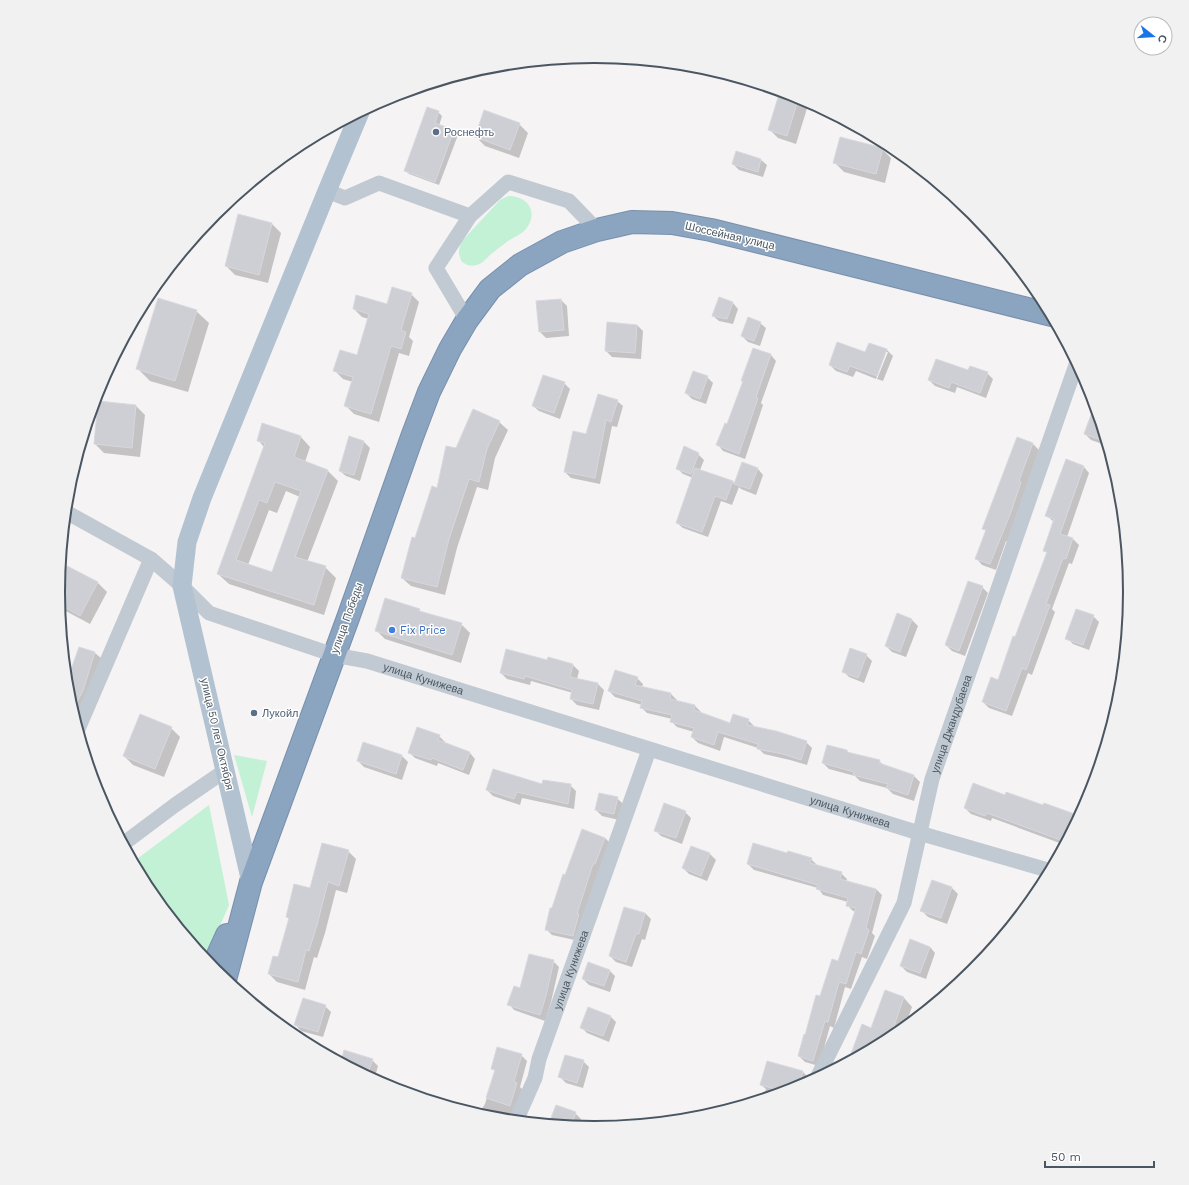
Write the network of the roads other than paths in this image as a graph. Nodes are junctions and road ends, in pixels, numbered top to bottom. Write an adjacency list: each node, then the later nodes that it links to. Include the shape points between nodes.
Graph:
1 (357, 120): 2 (main road, улица 50 лет Октября)
2 (327, 191): 3 (street, via 345,198 379,183); 11 (main road, улица 50 лет Октября, via 202,498 186,542)
3 (470, 216): 4 (street, via 508,182 569,201); 6 (street, via 436,268)
4 (597, 230): 5 (highway, Шоссейная улица, via 632,222 672,223 711,230); 6 (highway, Шоссейная улица, via 562,242 520,265 490,289)
5 (1044, 313)
6 (467, 320): 7 (highway, Шоссейная улица)
7 (450, 349): 12 (highway, улица Победы, via 429,392)
8 (1074, 370): 16 (street, улица Джандубаева, via 932,779)
9 (71, 515): 10 (street, улица Кунижева)
10 (151, 559): 11 (street, улица Кунижева); 13 (street)
11 (182, 586): 12 (street, улица Кунижева, via 209,613); 15 (main road, улица 50 лет Октября)
12 (334, 656): 14 (street, улица Кунижева, via 372,663); 19 (highway, улица Победы)
13 (81, 722)
14 (650, 750): 16 (street, улица Кунижева); 23 (street, улица Кунижева, via 539,1059 535,1078)
15 (226, 770): 17 (street); 19 (main road, улица 50 лет Октября)
16 (919, 833): 18 (street, улица Кунижева); 22 (street, улица Джандубаева, via 904,903)
17 (127, 841)
18 (1046, 869)
19 (250, 886): 20 (highway, улица Победы); 21 (highway, улица Победы)
20 (215, 962)
21 (227, 973)
22 (820, 1071)
23 (518, 1116)

